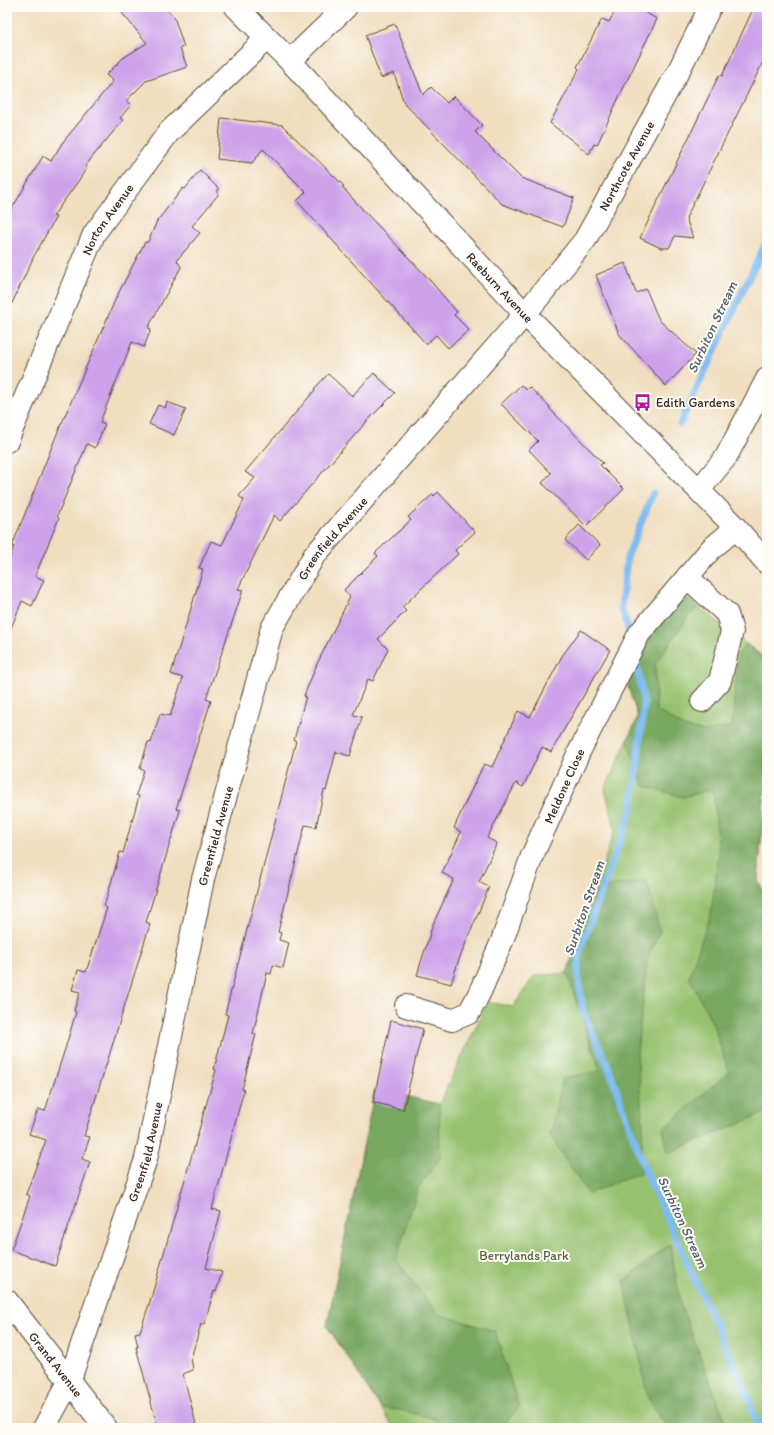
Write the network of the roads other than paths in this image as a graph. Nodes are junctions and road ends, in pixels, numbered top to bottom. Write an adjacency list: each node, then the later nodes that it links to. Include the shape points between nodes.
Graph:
1 (236, 7): 4 (street, Raeburn Avenue)
2 (346, 7): 5 (street)
3 (710, 7): 6 (street, Northcote Avenue, via 679,70 585,240)
4 (267, 38): 5 (street, Raeburn Avenue); 8 (street, Norton Avenue, via 169,132 94,234)
5 (290, 62): 6 (street, Raeburn Avenue)
6 (524, 314): 9 (street, Raeburn Avenue); 16 (street, Greenfield Avenue, via 314,556 272,628 203,879 146,1159)
7 (767, 379): 9 (street, via 726,457)
8 (7, 441)
9 (699, 490): 10 (street, Raeburn Avenue)
10 (736, 528): 11 (street, Raeburn Avenue); 12 (street, Meldone Close, via 711,548)
11 (767, 563)
12 (687, 577): 13 (street, via 727,614 732,631 720,681); 14 (street, Meldone Close, via 639,634 619,672 532,856 502,941 469,1013 452,1020)
13 (702, 701)
14 (406, 1006)
15 (7, 1301): 16 (street, Grand Avenue)
16 (70, 1382): 17 (street, Greenfield Avenue); 18 (street, Grand Avenue)
17 (44, 1428)
18 (106, 1428)

